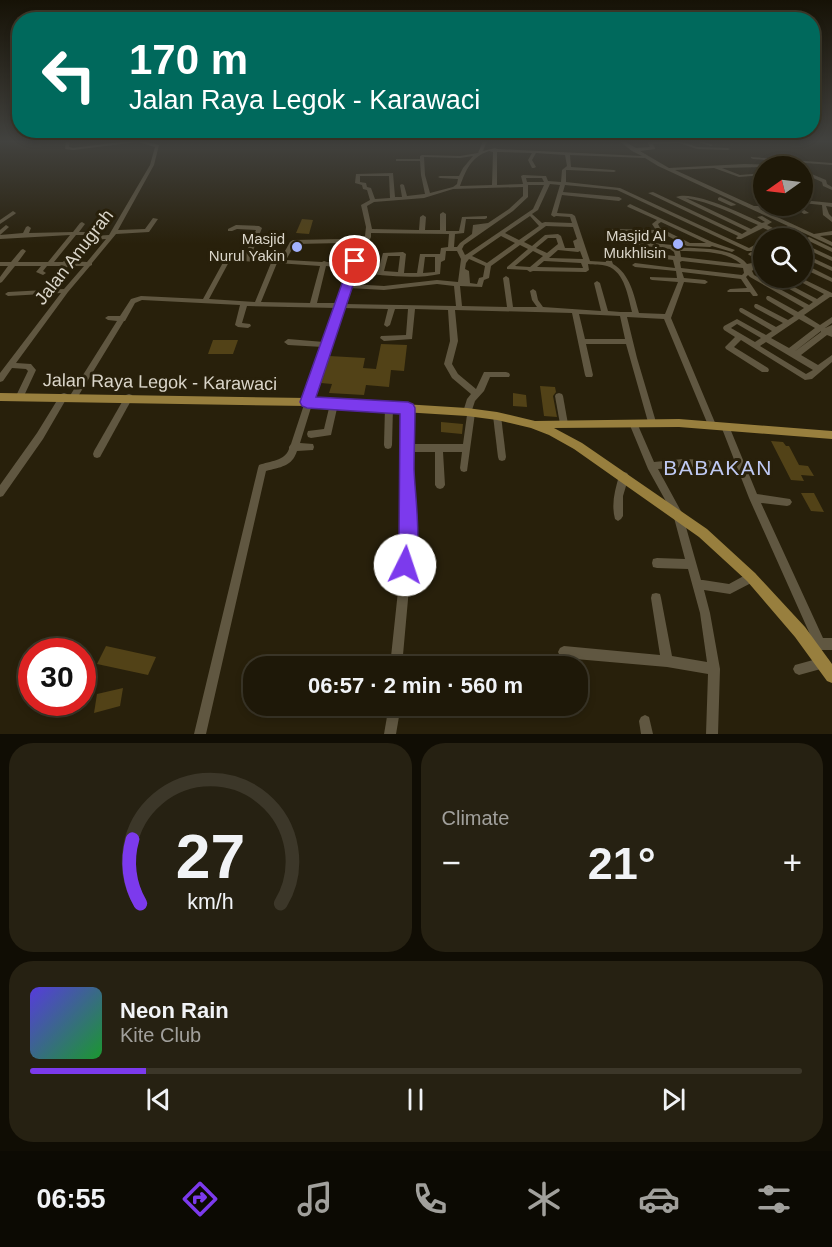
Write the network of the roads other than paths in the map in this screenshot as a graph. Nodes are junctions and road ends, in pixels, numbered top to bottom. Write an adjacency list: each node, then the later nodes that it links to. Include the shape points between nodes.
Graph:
1 (146, 175): 71 (street, Jalan Anugrah)
2 (358, 175): 29 (street, via 357,183 369,189)
3 (391, 175): 26 (street)
4 (423, 175): 24 (street)
5 (494, 175): 19 (street)
6 (564, 175): 17 (street)
7 (681, 175): 36 (street)
8 (739, 175): 11 (street)
9 (749, 175): 11 (street)
10 (813, 175): 21 (street)
11 (742, 176): 14 (street)
12 (440, 177): 13 (street)
13 (460, 178): 20 (street, via 459,185)
14 (749, 180)
15 (546, 183): 16 (street); 17 (street); 42 (street, via 538,206)
16 (525, 184): 19 (street); 37 (street, via 526,196)
17 (563, 184): 22 (street); 35 (street, via 616,190); 42 (street, via 549,185 540,207); 43 (street, via 615,188)
18 (402, 185): 25 (street)
19 (494, 187): 20 (street)
20 (453, 188): 24 (street)
21 (832, 189)
22 (561, 193): 27 (street); 51 (street, via 555,214 572,215)
23 (651, 193): 38 (street)
24 (428, 195): 25 (street)
25 (405, 198): 26 (street)
26 (393, 199): 29 (street)
27 (619, 199)
28 (720, 199): 52 (street, via 769,221)
29 (373, 201): 68 (street, via 364,205)
30 (813, 204): 34 (street)
31 (832, 205): 34 (street)
32 (630, 206): 41 (street)
33 (697, 206): 38 (street); 52 (street, via 679,197 704,201); 62 (street)
34 (824, 206): 48 (street)
35 (657, 207): 41 (street); 43 (street)
36 (752, 208): 54 (street)
37 (511, 210): 42 (street); 56 (street)
38 (688, 210): 43 (street); 74 (street)
39 (13, 213): 49 (street)
40 (443, 214): 64 (street)
41 (647, 214): 47 (street)
42 (529, 216): 53 (street); 72 (street)
43 (677, 216): 60 (street); 79 (street)
44 (423, 217): 63 (street)
45 (486, 217): 66 (street, via 464,218 462,232)
46 (155, 219): 71 (street, via 147,231)
47 (660, 220): 73 (street); 82 (street, via 655,224 658,229 689,245)
48 (832, 220)
49 (0, 222)
50 (82, 224): 65 (street)
51 (574, 225): 53 (street); 113 (street, via 587,262)
52 (762, 225): 58 (street); 62 (street)
53 (542, 226): 80 (street)
54 (792, 226): 75 (street)
55 (6, 227): 69 (street)
56 (488, 227): 72 (street); 86 (street)
57 (28, 228): 70 (street)
58 (767, 228)
59 (230, 230): 100 (street, via 259,228)
60 (702, 230): 73 (street); 94 (street)
61 (654, 231): 81 (street, via 615,230 621,241)
62 (751, 231): 74 (street)
63 (422, 232): 64 (street); 68 (street)
64 (442, 232): 66 (street)
65 (75, 233): 70 (street); 71 (street, via 90,233 91,238); 106 (street)
66 (452, 233): 84 (street)
67 (832, 233): 75 (street)
68 (368, 234): 103 (street, via 343,241 293,242); 116 (street)
69 (0, 235): 70 (street)
70 (25, 235)
71 (113, 235): 111 (street, Jalan Anugrah)
72 (502, 235): 80 (street); 101 (street)
73 (693, 236): 82 (street)
74 (742, 236): 79 (street)
75 (814, 236): 83 (street)
76 (574, 237): 85 (street, via 578,249)
77 (663, 241): 81 (street)
78 (813, 241): 91 (street)
79 (732, 242): 94 (street)
80 (520, 243): 87 (street); 112 (street)
81 (631, 243): 88 (street)
82 (710, 243): 94 (street)
83 (832, 244)
84 (451, 247)
85 (562, 247): 87 (street, via 558,236 550,235); 99 (street)
86 (459, 249): 101 (street); 133 (street, via 442,250)
87 (532, 249): 99 (street); 119 (street, via 509,268)
88 (675, 249): 104 (street); 115 (street, via 733,255)
89 (753, 250): 94 (street)
90 (813, 250): 102 (street)
91 (832, 250)
92 (23, 251): 110 (street)
93 (75, 251): 107 (street)
94 (750, 252): 97 (street); 115 (street)
95 (630, 253): 104 (street)
96 (607, 254): 113 (street)
97 (753, 254)
98 (370, 256): 121 (street)
99 (544, 257): 119 (street); 119 (street, via 584,261 586,270)
100 (247, 258): 103 (street); 148 (street, via 226,259)
101 (467, 259): 112 (street); 138 (street)
102 (832, 259)
103 (279, 260): 108 (street); 151 (street)
104 (678, 260): 115 (street); 122 (street)
105 (813, 260): 118 (street)
106 (48, 263): 107 (street); 110 (street); 124 (street, via 39,272)
107 (67, 263): 111 (street); 125 (street)
108 (324, 263): 116 (street); 152 (street)
109 (0, 264): 110 (street)
110 (13, 264): 137 (street)
111 (90, 264): 142 (street, Jalan Anugrah)
112 (488, 265): 138 (street, via 480,286)
113 (610, 265): 165 (street, via 625,282)
114 (635, 265): 122 (street)
115 (749, 267): 117 (street); 128 (street); 159 (street, via 752,276)
116 (352, 268): 121 (street); 140 (street)
117 (753, 269)
118 (832, 269)
119 (530, 270)
120 (813, 270): 131 (street)
121 (364, 271): 123 (street)
122 (679, 271): 128 (street); 132 (street)
123 (381, 272): 126 (street); 126 (street, via 385,254 403,254)
124 (43, 273)
125 (57, 273)
126 (400, 273): 127 (street)
127 (420, 274)
128 (743, 277): 144 (street, via 753,293)
129 (506, 278): 158 (street)
130 (652, 278): 132 (street)
131 (832, 280)
132 (681, 281): 134 (street); 166 (street)
133 (442, 282): 138 (street); 140 (street, via 384,288)
134 (705, 282)
135 (597, 283): 163 (street)
136 (813, 283): 145 (street)
137 (0, 284)
138 (462, 284): 157 (street)
139 (813, 285): 145 (street)
140 (347, 286): 153 (street)
141 (792, 288): 149 (street)
142 (66, 291): 146 (street); 186 (street, Jalan Anugrah)
143 (533, 291): 160 (street)
144 (730, 291)
145 (831, 293): 149 (street)
146 (8, 294)
147 (770, 298): 167 (street)
148 (206, 301): 150 (street); 169 (street, via 141,298 133,301)
149 (818, 302): 159 (street)
150 (244, 304): 151 (street); 173 (street, via 238,325)
151 (257, 304): 152 (street)
152 (313, 305): 153 (street)
153 (340, 305): 154 (street); 182 (street)
154 (392, 306): 156 (street); 172 (street)
155 (757, 306): 171 (street)
156 (412, 307): 157 (street); 177 (street, via 409,337)
157 (455, 307): 158 (street); 192 (street, via 454,341 448,364 455,376)
158 (510, 308): 160 (street)
159 (809, 308): 167 (street)
160 (541, 309): 162 (street)
161 (742, 310): 174 (street)
162 (575, 311): 163 (street); 181 (street)
163 (605, 312): 164 (street)
164 (623, 313): 165 (street); 179 (street)
165 (636, 314): 166 (street)
166 (668, 316): 208 (street)
167 (798, 316): 171 (street); 175 (street)
168 (108, 318): 169 (street)
169 (123, 319): 194 (street)
170 (832, 319): 175 (street)
171 (788, 323): 174 (street)
172 (387, 325)
173 (248, 326)
174 (777, 331): 178 (street)
175 (828, 331): 184 (street)
176 (740, 337): 178 (street, via 726,329 736,321); 183 (street); 188 (street, via 729,347)
177 (384, 338)
178 (766, 338): 183 (street); 184 (street)
179 (630, 340): 181 (street); 204 (street)
180 (288, 342): 182 (street)
181 (582, 342): 190 (street)
182 (327, 345): 198 (street)
183 (755, 346): 187 (street, via 805,377)
184 (792, 354): 187 (street)
185 (831, 360): 187 (street)
186 (6, 367): 191 (street, Jalan Anugrah); 193 (street, via 28,366 32,370)
187 (818, 369)
188 (765, 370)
189 (506, 375): 192 (street, via 487,374)
190 (589, 375)
191 (0, 379)
192 (476, 393): 202 (street)
193 (20, 396): 194 (main road, Jalan Raya Legok - Karawaci); 196 (main road, Jalan Raya Legok - Karawaci)
194 (69, 396): 197 (main road, Jalan Raya Legok - Karawaci); 225 (street)
195 (559, 396): 207 (street)
196 (0, 397)
197 (129, 397): 198 (main road, Jalan Raya Legok - Karawaci); 218 (street)
198 (307, 402): 199 (main road, Jalan Raya Legok - Karawaci); 213 (street)
199 (334, 404): 200 (main road, Jalan Raya Legok - Karawaci); 210 (street, via 328,432)
200 (389, 407): 201 (main road, Jalan Raya Legok - Karawaci); 212 (street)
201 (408, 408): 202 (main road, Jalan Raya Legok - Karawaci); 215 (street)
202 (469, 412): 203 (main road, Jalan Raya Legok - Karawaci); 217 (street)
203 (497, 416): 206 (main road, Jalan Raya Legok - Karawaci); 219 (street)
204 (652, 422): 205 (main road); 208 (main road)
205 (633, 423): 207 (main road); 221 (street)
206 (532, 424): 207 (main road); 223 (main road, Jalan Raya Legok - Karawaci, via 578,446)
207 (564, 424)
208 (712, 425): 209 (main road)
209 (725, 426): 211 (main road); 226 (street)
210 (311, 434)
211 (832, 435)
212 (388, 445)
213 (293, 447): 214 (street); 245 (street, via 288,460 262,468)
214 (310, 447)
215 (407, 448): 216 (street); 237 (street, via 408,544)
216 (439, 448): 217 (street); 224 (street)
217 (465, 448): 222 (street)
218 (97, 454)
219 (502, 457)
220 (708, 464): 221 (street)
221 (651, 466): 228 (street)
222 (464, 468)
223 (624, 476): 228 (main road, Jalan Raya Legok - Karawaci); 229 (street)
224 (440, 484)
225 (0, 493)
226 (754, 498): 227 (street); 235 (street)
227 (787, 502)
228 (677, 513): 231 (street); 232 (main road, Jalan Raya Legok - Karawaci)
229 (618, 516)
230 (657, 563): 231 (street)
231 (690, 564): 240 (street, via 705,613)
232 (751, 577): 233 (street, via 730,589); 235 (main road, Jalan Raya Legok - Karawaci)
233 (703, 585)
234 (656, 598): 238 (street)
235 (822, 645): 239 (main road, Jalan Raya Legok - Karawaci)
236 (564, 652): 238 (street)
237 (397, 656)
238 (667, 661): 240 (street)
239 (824, 663): 241 (street); 242 (main road, Jalan Raya Legok - Karawaci)
240 (714, 669): 248 (street)
241 (799, 669)
242 (832, 676)
243 (393, 716): 246 (street)
244 (645, 720): 247 (street)
245 (200, 734)
246 (390, 734)
247 (647, 734)
248 (712, 734)

